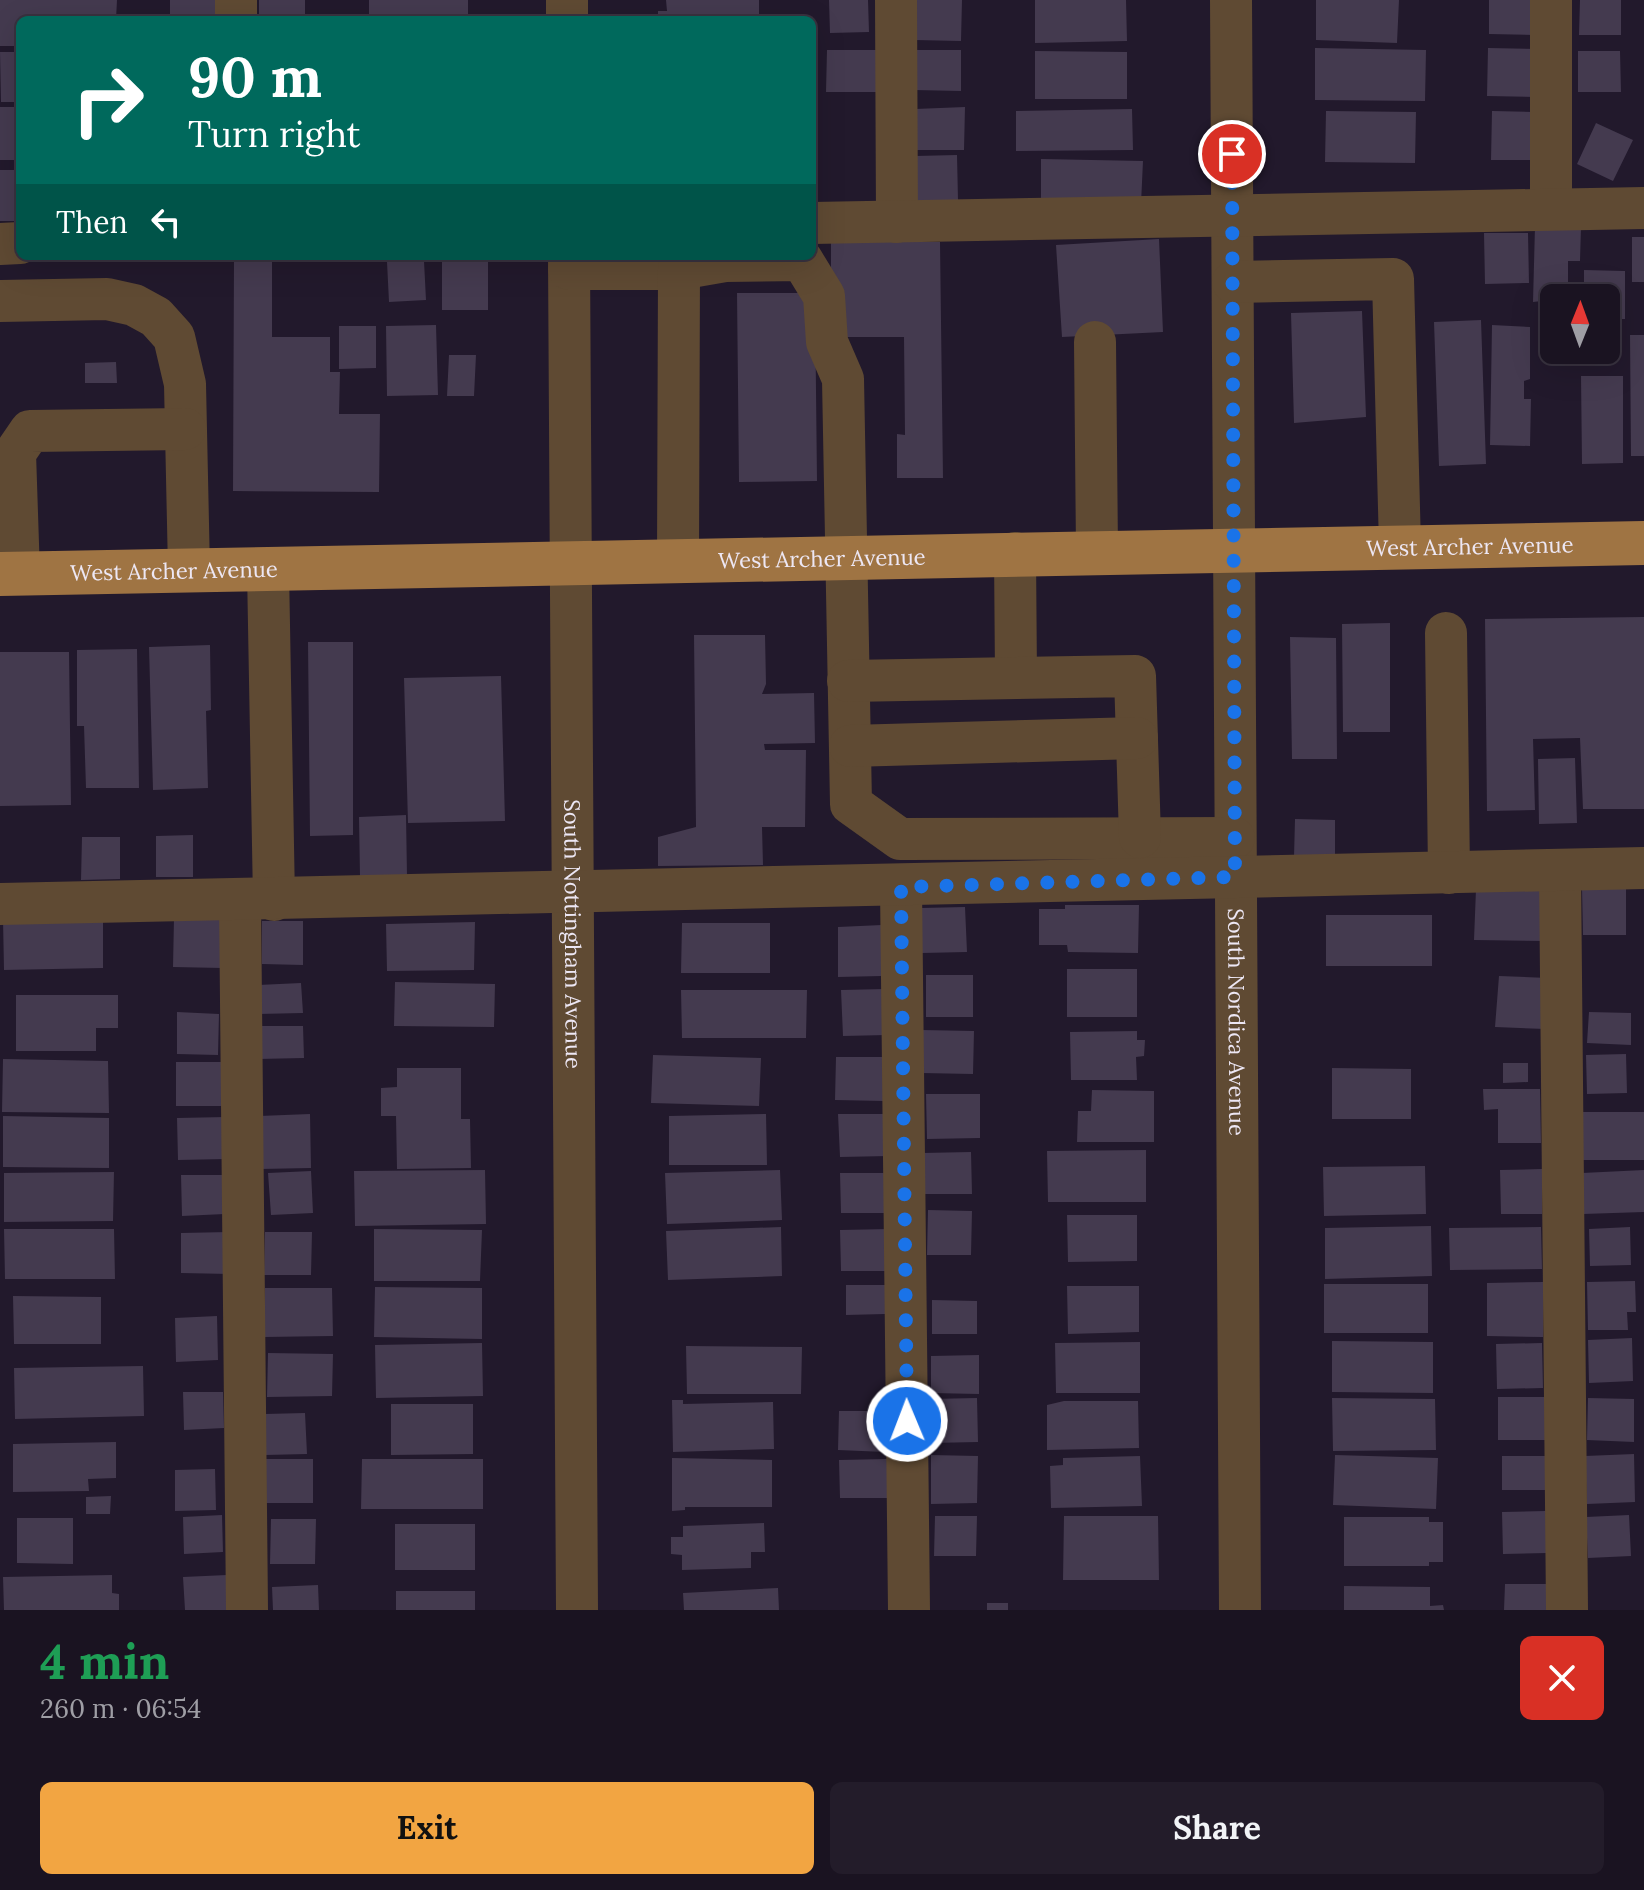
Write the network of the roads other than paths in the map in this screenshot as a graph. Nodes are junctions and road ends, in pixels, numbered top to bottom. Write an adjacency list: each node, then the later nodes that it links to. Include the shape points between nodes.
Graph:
1 (896, 0): 7 (street)
2 (1231, 0): 6 (street, South Nordica Avenue)
3 (1551, 0): 5 (street)
4 (1644, 208): 5 (street)
5 (1551, 209): 6 (street)
6 (1232, 215): 7 (street); 11 (street, South Nordica Avenue)
7 (897, 222): 8 (street)
8 (816, 223)
9 (569, 262): 10 (street); 22 (street, South Nottingham Avenue)
10 (679, 269): 20 (street, via 725,261 802,260 824,296 827,342 843,379); 21 (street)
11 (1233, 282): 16 (street, via 1393,279); 17 (street, South Nordica Avenue)
12 (0, 301): 14 (street, via 107,299 156,317 174,337 181,357)
13 (1095, 342): 18 (street)
14 (185, 429): 23 (street); 25 (street, via 30,431 15,453)
15 (1644, 543): 16 (main road, West Archer Avenue)
16 (1400, 546): 17 (main road, West Archer Avenue)
17 (1233, 548): 18 (main road, West Archer Avenue); 32 (street, South Nordica Avenue)
18 (1097, 551): 19 (main road, West Archer Avenue)
19 (1015, 553): 20 (main road, West Archer Avenue); 27 (street)
20 (845, 557): 21 (main road, West Archer Avenue); 28 (street)
21 (678, 561): 22 (main road, West Archer Avenue)
22 (570, 564): 24 (main road, West Archer Avenue); 37 (street, South Nottingham Avenue)
23 (189, 570): 24 (main road, West Archer Avenue); 25 (main road, West Archer Avenue)
24 (268, 570): 38 (street)
25 (9, 574)
26 (1446, 633): 35 (street)
27 (1016, 678): 28 (street); 29 (street, via 1135,676)
28 (848, 681): 30 (street)
29 (1137, 738): 30 (street); 31 (street)
30 (850, 746): 31 (street, via 851,804 900,839)
31 (1140, 837): 32 (street)
32 (1235, 858): 35 (street); 36 (street); 43 (street, South Nordica Avenue)
33 (1644, 868): 34 (street)
34 (1560, 870): 35 (street); 44 (street)
35 (1449, 873)
36 (901, 887): 37 (street); 42 (street)
37 (572, 893): 38 (street); 41 (street, South Nottingham Avenue)
38 (257, 900): 39 (street); 40 (street)
39 (0, 904)
40 (247, 1610)
41 (577, 1610)
42 (909, 1610)
43 (1240, 1610)
44 (1567, 1610)

